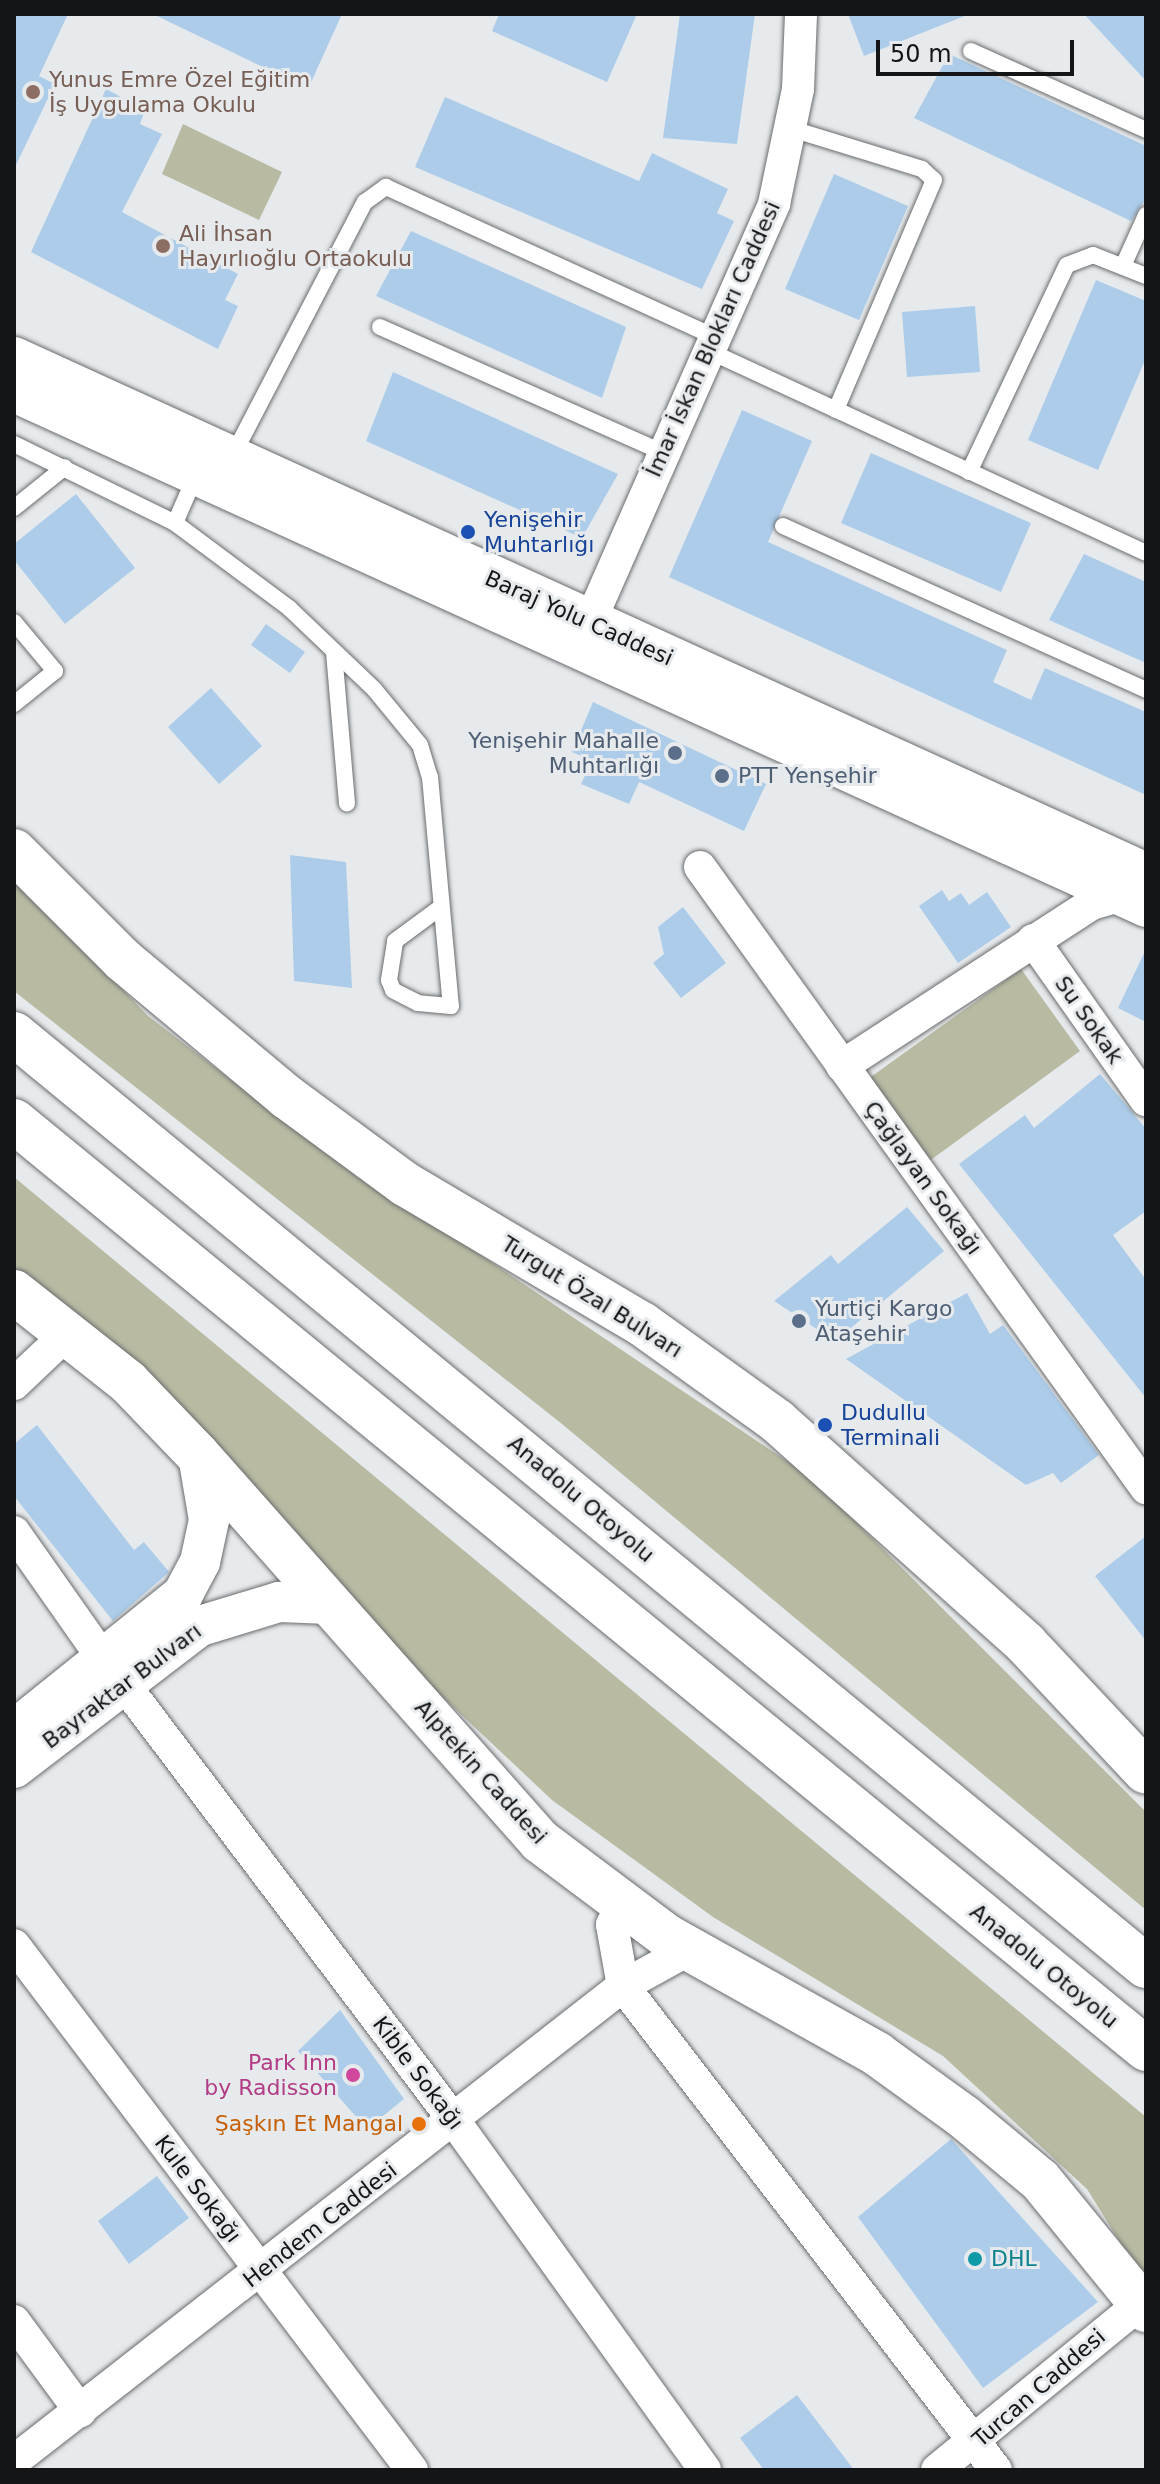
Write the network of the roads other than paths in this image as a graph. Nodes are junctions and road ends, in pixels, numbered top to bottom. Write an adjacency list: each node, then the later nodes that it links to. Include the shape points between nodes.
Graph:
1 (801, 14): 3 (street, İmar İskan Blokları Caddesi)
2 (971, 51): 4 (lane)
3 (792, 129): 9 (street, İmar İskan Blokları Caddesi, via 774,204); 12 (lane, via 922,169 934,180)
4 (1146, 130)
5 (1146, 215): 6 (lane)
6 (1123, 266): 7 (lane); 17 (lane, via 1083,255 1067,265)
7 (1146, 276)
8 (380, 327): 14 (lane)
9 (712, 344): 12 (lane); 14 (street, İmar İskan Blokları Caddesi); 15 (lane, via 404,189 386,187 365,202)
10 (14, 357): 15 (street, Baraj Yolu Caddesi)
11 (14, 392): 18 (street, Baraj Yolu Caddesi)
12 (836, 410): 17 (lane)
13 (14, 444): 16 (lane)
14 (664, 453): 24 (street, İmar İskan Blokları Caddesi)
15 (232, 459): 24 (street, Baraj Yolu Caddesi)
16 (65, 467): 19 (lane); 20 (lane)
17 (969, 472): 22 (lane)
18 (195, 477): 20 (lane); 24 (street, Baraj Yolu Caddesi)
19 (14, 508)
20 (175, 523): 25 (lane)
21 (783, 526): 26 (lane)
22 (1146, 553)
23 (14, 622): 27 (lane, via 55,671)
24 (583, 638): 31 (street, Baraj Yolu Caddesi)
25 (334, 652): 28 (lane); 32 (lane, via 420,745)
26 (1146, 690)
27 (14, 704)
28 (347, 803)
29 (14, 851): 48 (main road, Turgut Özal Bulvarı, via 123,960 287,1097 405,1184 642,1324 777,1421 1026,1644)
30 (700, 867): 35 (street, Çağlayan Sokağı)
31 (1140, 891): 33 (street)
32 (441, 907): 32 (lane, via 395,941 389,980 393,990 418,1003 451,1006)
33 (1033, 940): 35 (street); 36 (street, Su Sokak)
34 (14, 1034): 52 (main road, Anadolu Otoyolu)
35 (842, 1066): 42 (street, Çağlayan Sokağı)
36 (1143, 1091)
37 (14, 1121): 54 (main road, Anadolu Otoyolu)
38 (14, 1292): 39 (main road, Alptekin Caddesi)
39 (68, 1333): 40 (street); 41 (main road, Alptekin Caddesi)
40 (14, 1384)
41 (198, 1455): 44 (main road, Alptekin Caddesi); 45 (street, Bayraktar Bulvarı, via 209,1520 200,1562 183,1594)
42 (1146, 1488)
43 (14, 1532): 45 (street, Kible Sokağı)
44 (329, 1604): 45 (street, Bayraktar Bulvarı, via 279,1602 228,1612); 49 (main road, Alptekin Caddesi, via 540,1841)
45 (114, 1672): 46 (street, Bayraktar Bulvarı); 47 (street, Bayraktar Bulvarı); 55 (street, Kible Sokağı)
46 (14, 1730)
47 (14, 1768)
48 (1146, 1772)
49 (622, 1905): 51 (main road, Alptekin Caddesi); 53 (street, via 612,1925)
50 (14, 1945): 56 (street, Kule Sokağı)
51 (690, 1949): 53 (street, Hendem Caddesi); 57 (main road, Alptekin Caddesi, via 877,2054 964,2117 1040,2180)
52 (1146, 1966)
53 (623, 1986): 55 (street, Hendem Caddesi); 60 (street)
54 (1146, 2049)
55 (453, 2119): 56 (street, Hendem Caddesi); 63 (street, Kible Sokağı)
56 (261, 2272): 59 (street, Hendem Caddesi); 62 (street, Kule Sokağı)
57 (1143, 2307): 60 (street, Turcan Caddesi)
58 (14, 2321): 59 (street)
59 (80, 2411): 61 (street, Hendem Caddesi)
60 (976, 2443): 64 (street, Turcan Caddesi); 65 (street)
61 (14, 2461)
62 (412, 2470)
63 (705, 2470)
64 (937, 2470)
65 (996, 2470)

